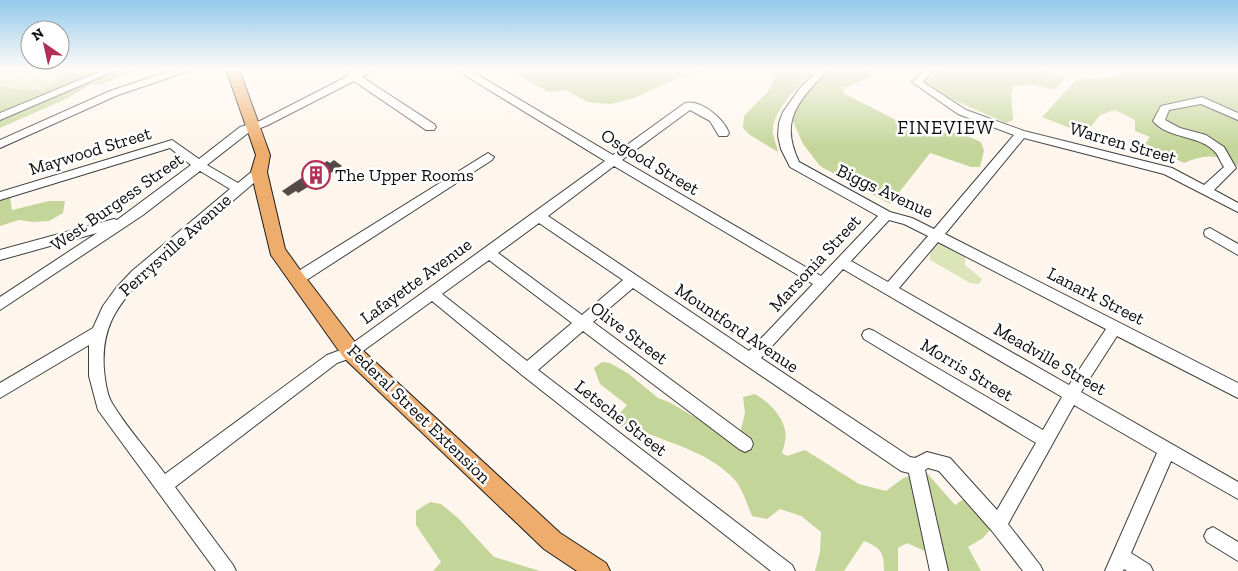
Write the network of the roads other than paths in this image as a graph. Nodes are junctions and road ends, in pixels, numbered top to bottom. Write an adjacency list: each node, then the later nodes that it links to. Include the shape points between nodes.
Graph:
1 (50, 96): 9 (street)
2 (108, 96): 15 (street)
3 (242, 96): 11 (main road)
4 (311, 96): 11 (street, West Burgess Street)
5 (385, 96): 12 (street)
6 (507, 96): 17 (street, Osgood Street)
7 (800, 96): 24 (street, Biggs Avenue, via 785,115 783,130 788,154 794,164)
8 (935, 96): 14 (street, Warren Street, via 962,112)
9 (0, 117)
10 (1238, 117): 21 (street, via 1196,100 1165,108 1159,121 1176,131 1202,138 1220,150 1230,168)
11 (254, 127): 18 (street, West Burgess Street, via 239,134); 19 (main road, via 263,155)
12 (430, 127)
13 (723, 133): 17 (street, Lafayette Avenue, via 716,119 689,105)
14 (1022, 134): 21 (street, Warren Street, via 1168,171); 28 (street)
15 (0, 144)
16 (488, 157): 33 (street)
17 (614, 161): 25 (street, Lafayette Avenue); 35 (street, Osgood Street)
18 (199, 165): 20 (street, Maywood Street); 22 (street, Maywood Street, via 172,144); 26 (street, West Burgess Street)
19 (259, 172): 20 (street, Perrysville Avenue); 33 (main road, Federal Street Extension, via 278,251)
20 (238, 189): 41 (street, Perrysville Avenue, via 119,292)
21 (1205, 191): 23 (street, Warren Street)
22 (0, 196)
23 (1238, 208)
24 (886, 215): 28 (street, Biggs Avenue, via 908,221); 32 (street, Marsonia Street)
25 (538, 216): 30 (street, Lafayette Avenue); 34 (street, Mountford Avenue)
26 (126, 221): 31 (street); 38 (street, West Burgess Street)
27 (1210, 233): 29 (street)
28 (936, 235): 36 (street); 40 (street, Lanark Street)
29 (1238, 250)
30 (489, 253): 37 (street, Lafayette Avenue); 39 (street, Olive Street)
31 (0, 255)
32 (842, 262): 35 (street, Marsonia Street); 36 (street, Meadville Street)
33 (297, 279): 43 (main road, Federal Street Extension)
34 (633, 280): 39 (street); 44 (street, Mountford Avenue)
35 (822, 283): 44 (street, Marsonia Street)
36 (890, 290): 48 (street, Meadville Street)
37 (433, 294): 43 (street, Lafayette Avenue); 45 (street, Letsche Street)
38 (0, 304)
39 (583, 322): 45 (street); 50 (street, Olive Street)
40 (1115, 327): 47 (street, Lanark Street); 48 (street)
41 (98, 332): 46 (street); 53 (street, Perrysville Avenue, via 94,359 96,382 104,405)
42 (869, 335): 49 (street, Morris Street)
43 (351, 352): 53 (street, Lafayette Avenue, via 332,359); 60 (main road, Federal Street Extension, via 552,541)
44 (751, 359): 52 (street, Mountford Avenue, via 906,465)
45 (527, 370): 61 (street, Letsche Street)
46 (0, 391)
47 (1238, 391)
48 (1072, 395): 49 (street); 51 (street, Meadville Street)
49 (1046, 440): 55 (street)
50 (745, 444)
51 (1167, 450): 54 (street, Meadville Street); 58 (street)
52 (916, 466): 55 (street, via 927,460 944,464); 62 (street)
53 (164, 485): 59 (street, Perrysville Avenue)
54 (1238, 491)
55 (998, 525): 63 (street)
56 (1213, 536): 57 (street)
57 (1238, 552)
58 (1117, 564): 64 (street)
59 (227, 571)
60 (598, 571)
61 (786, 571)
62 (939, 571)
63 (1034, 571)
64 (1144, 571)

